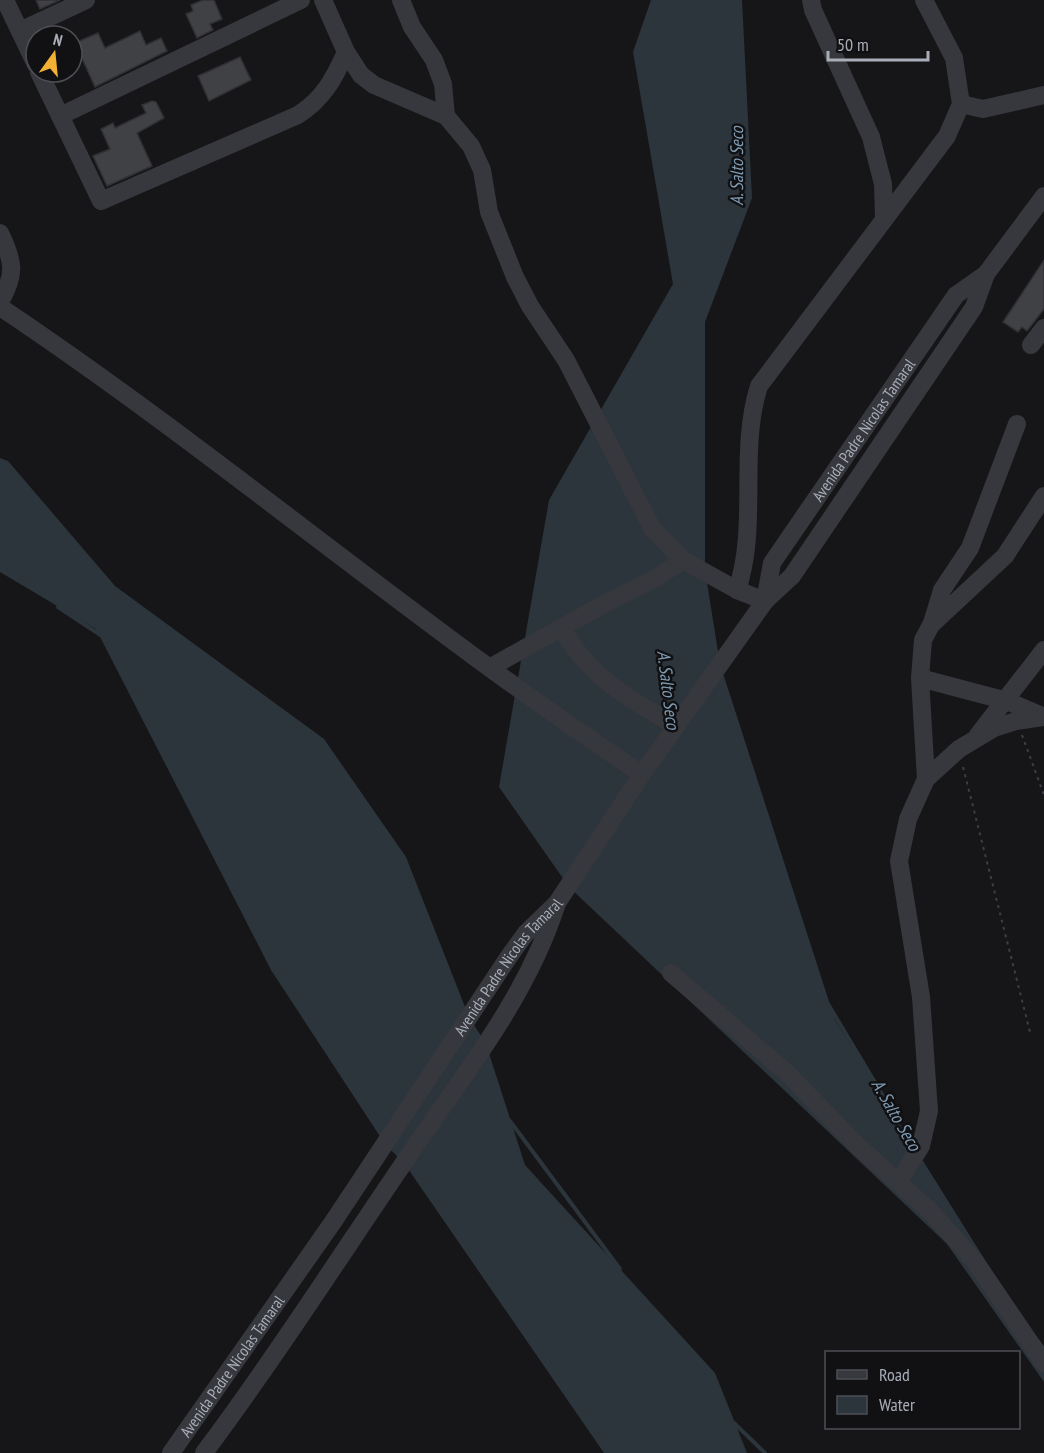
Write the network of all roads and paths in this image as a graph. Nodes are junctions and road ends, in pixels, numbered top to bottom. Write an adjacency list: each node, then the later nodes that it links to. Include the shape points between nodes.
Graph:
1 (5, 0): 8 (street)
2 (86, 0): 8 (street)
3 (301, 0): 14 (street)
4 (323, 0): 10 (street)
5 (401, 0): 15 (street, via 412,27 434,60)
6 (811, 0): 17 (street, via 871,137 883,184)
7 (924, 0): 13 (street, via 954,58)
8 (20, 31): 9 (street)
9 (24, 40)
10 (346, 52): 14 (street, via 316,104 298,115 101,201); 15 (street, via 374,86)
11 (45, 84): 14 (street)
12 (1044, 95): 13 (street, via 984,109)
13 (961, 104): 17 (street, via 947,135)
14 (60, 116)
15 (446, 116): 28 (street, via 471,146 482,170 489,213 530,306 566,360 652,528)
16 (1044, 196): 19 (street, Avenida Padre Nicolas Tamaral)
17 (884, 217): 29 (street, via 759,386 751,412 746,564)
18 (0, 234): 20 (street, via 12,266 9,286)
19 (986, 274): 24 (street, Avenida Padre Nicolas Tamaral, via 956,295); 26 (street, Avenida Padre Nicolas Tamaral, via 974,307)
20 (0, 302)
21 (0, 307): 34 (street, via 164,423)
22 (1044, 328): 23 (street)
23 (1031, 345)
24 (871, 417): 26 (street); 30 (street, Avenida Padre Nicolas Tamaral, via 772,563)
25 (1017, 424): 31 (street, via 970,548 942,590)
26 (890, 430): 30 (street, Avenida Padre Nicolas Tamaral, via 792,576)
27 (1044, 496): 31 (street, via 1005,556)
28 (683, 560): 29 (street); 32 (street)
29 (737, 590): 30 (street)
30 (765, 601): 39 (street, Avenida Padre Nicolas Tamaral)
31 (931, 625): 35 (street, via 923,640)
32 (562, 629): 34 (street); 39 (street, via 591,669 612,687)
33 (1044, 650): 36 (street)
34 (491, 667): 42 (street)
35 (920, 678): 36 (street); 43 (street)
36 (1007, 701): 37 (street); 40 (street, via 989,718)
37 (1044, 717): 38 (street)
38 (1016, 721): 40 (street); 44 (path)
39 (675, 726): 42 (street, Avenida Padre Nicolas Tamaral)
40 (976, 739): 41 (street)
41 (959, 749): 43 (street); 47 (path)
42 (642, 774): 45 (street, Avenida Padre Nicolas Tamaral)
43 (926, 779): 50 (street, via 908,819 899,861 921,997 929,1111 921,1146)
44 (1044, 795)
45 (557, 903): 48 (street, Avenida Padre Nicolas Tamaral, via 515,948); 49 (street, Avenida Padre Nicolas Tamaral, via 531,972)
46 (671, 973): 50 (street, via 786,1072 858,1146)
47 (1031, 1036)
48 (408, 1111): 49 (street); 52 (street, Avenida Padre Nicolas Tamaral)
49 (429, 1126): 53 (street, Avenida Padre Nicolas Tamaral)
50 (899, 1181): 51 (street, via 974,1260)
51 (1044, 1364)
52 (171, 1453)
53 (204, 1453)

